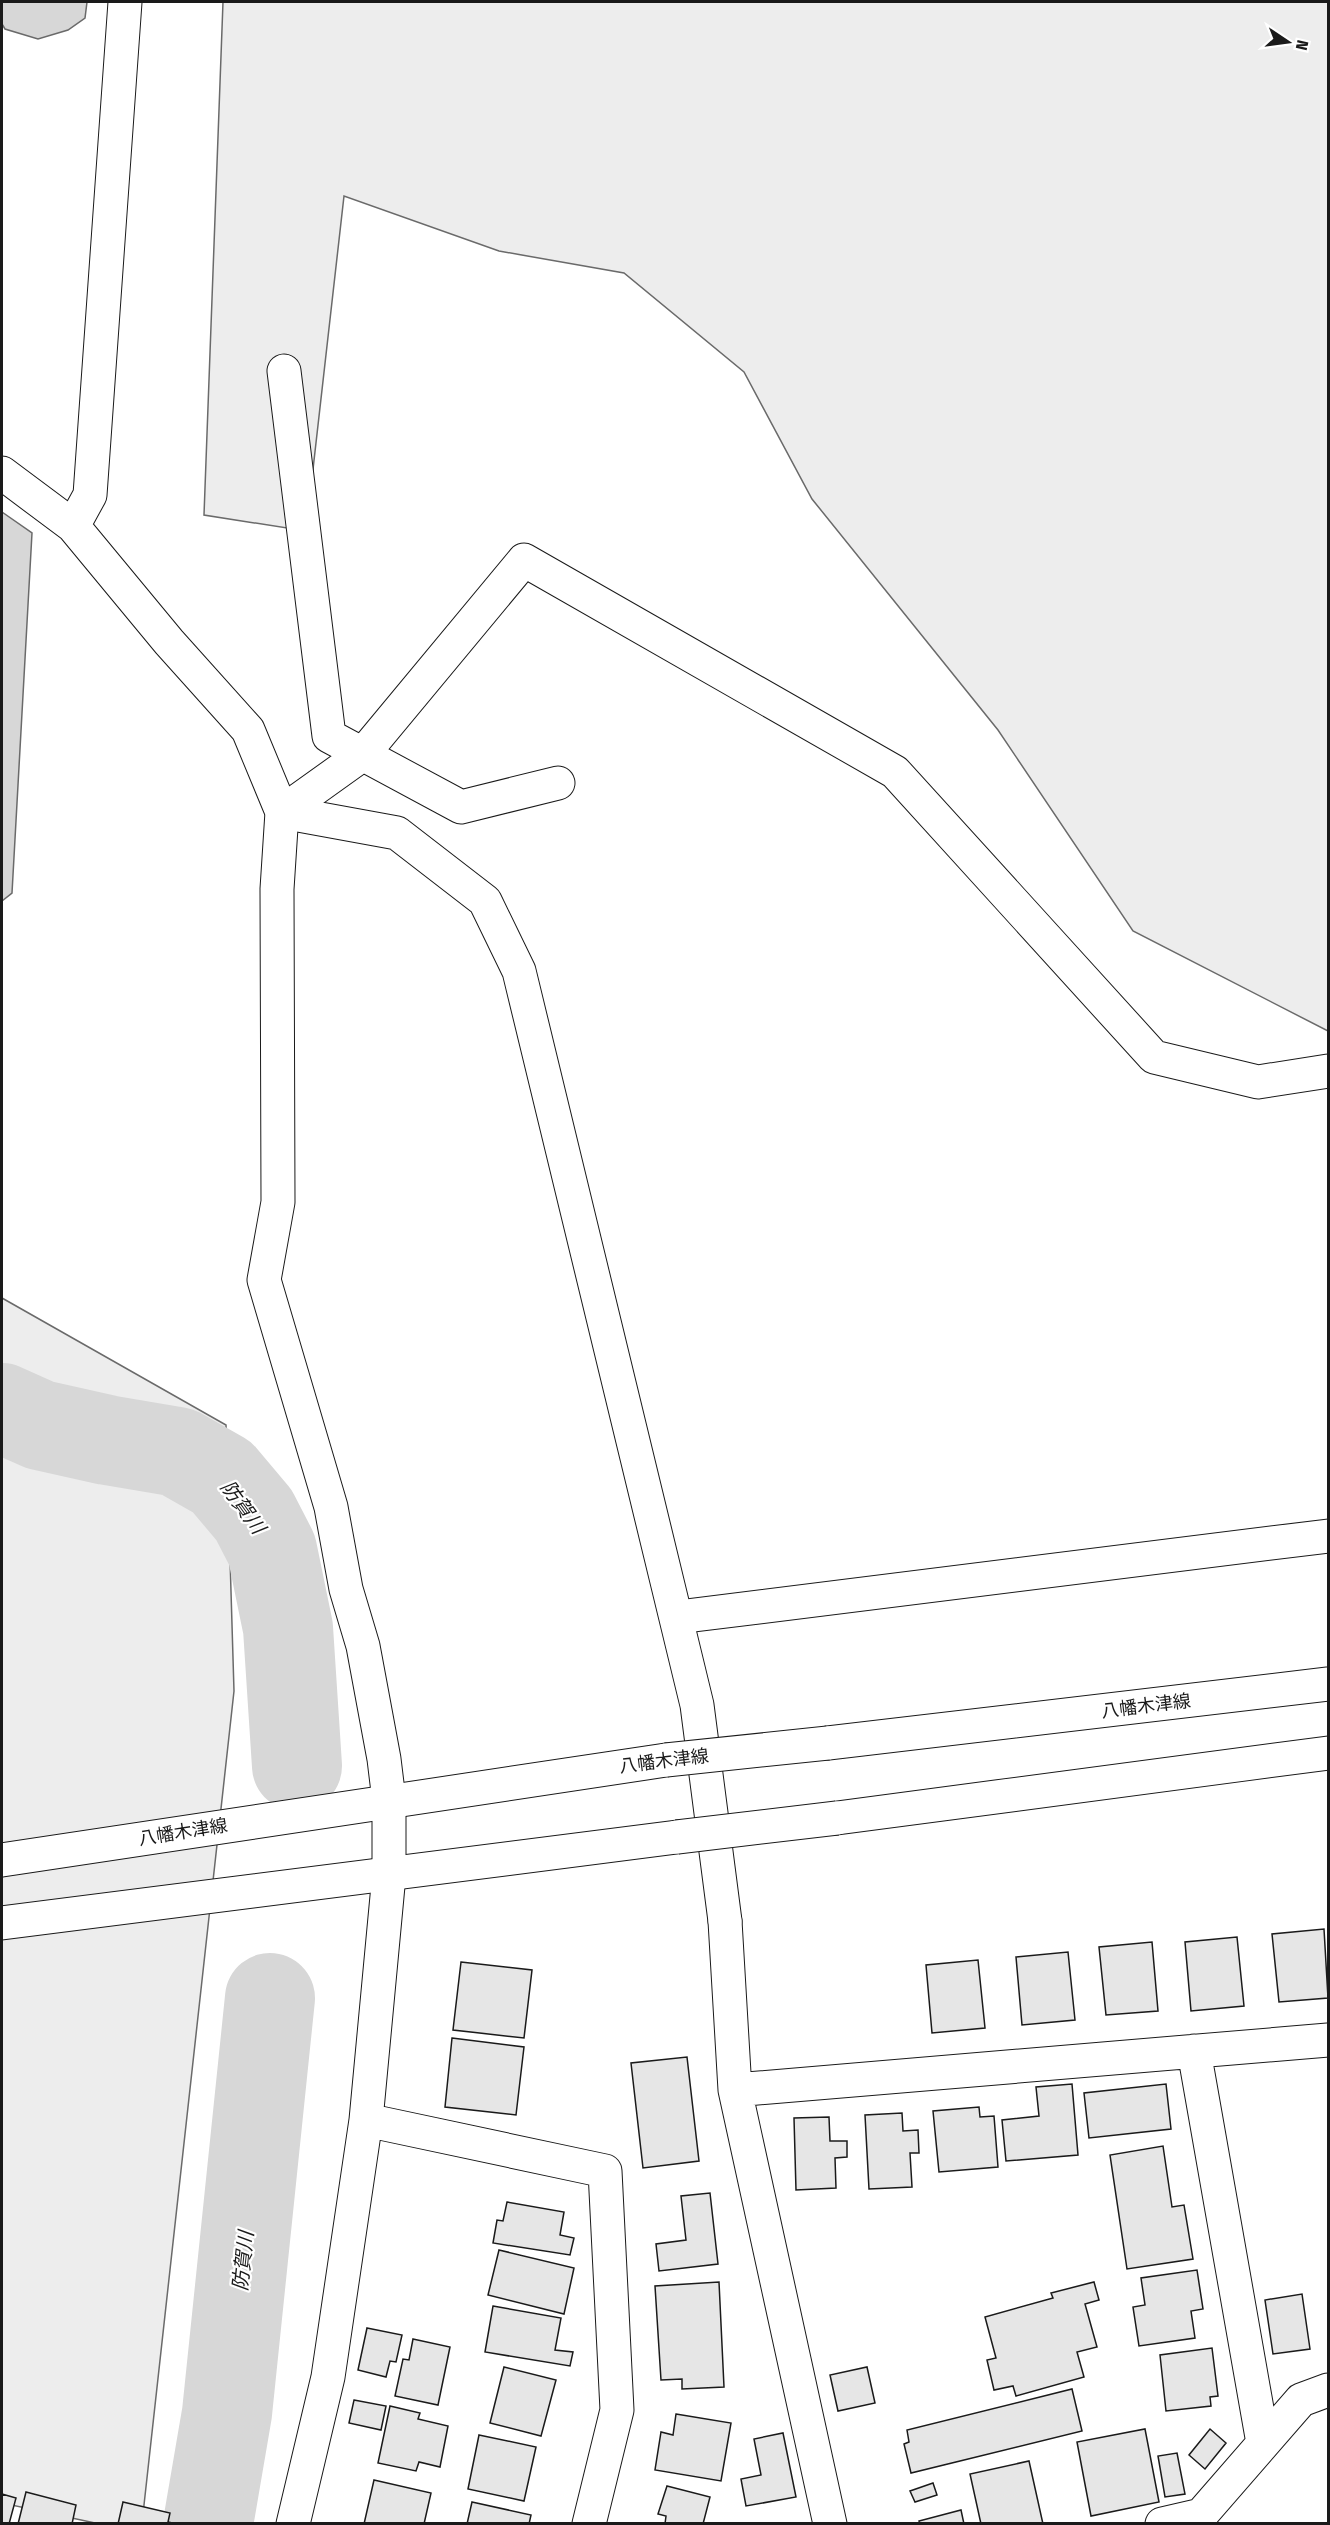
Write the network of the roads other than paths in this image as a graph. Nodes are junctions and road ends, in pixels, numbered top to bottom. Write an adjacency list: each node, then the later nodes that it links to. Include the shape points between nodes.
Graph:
1 (125, 2): 4 (street, via 90,495)
2 (284, 370): 5 (street, via 329,736)
3 (2, 473): 4 (street)
4 (73, 526): 7 (street, via 248,730)
5 (363, 754): 6 (street, via 461,807); 7 (street); 8 (street, via 524,560 895,772 1154,1057 1258,1082)
6 (558, 783)
7 (282, 812): 10 (street, via 397,833 485,901 519,970); 13 (street, via 277,889 278,1202 264,1280 331,1507 346,1589 363,1646)
8 (1329, 1071)
9 (1329, 1536): 10 (street)
10 (678, 1617): 19 (street, via 697,1705 725,1921)
11 (1329, 1684): 13 (street, 八幡木津線, bridge, via 666,1760)
12 (1329, 1753): 15 (street, bridge)
13 (389, 1800): 14 (street, 八幡木津線); 15 (street)
14 (2, 1860)
15 (389, 1875): 16 (street); 20 (street)
16 (2, 1923)
17 (1329, 2040): 18 (street)
18 (1194, 2051): 19 (street); 22 (street)
19 (735, 2090): 26 (street)
20 (366, 2120): 24 (street, via 328,2377); 25 (street, via 605,2171 617,2410)
21 (1329, 2390): 22 (street, via 1301,2400)
22 (1263, 2443): 23 (street)
23 (1214, 2515): 27 (street)
24 (293, 2523)
25 (589, 2523)
26 (830, 2523)
27 (1162, 2523)

